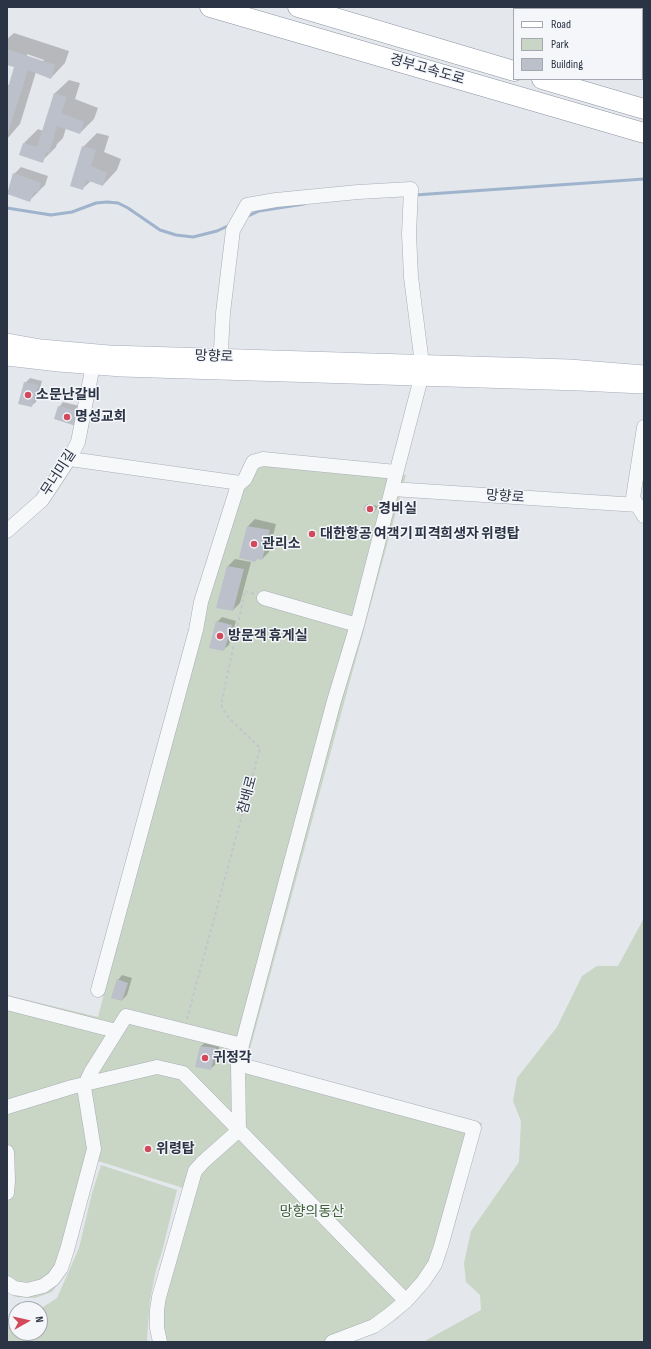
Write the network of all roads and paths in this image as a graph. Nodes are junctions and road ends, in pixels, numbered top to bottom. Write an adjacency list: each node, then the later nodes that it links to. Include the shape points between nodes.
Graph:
1 (210, 7): 6 (highway, 경부고속도로)
2 (298, 7): 3 (highway, 경부고속도로)
3 (513, 71)
4 (545, 80): 5 (highway)
5 (644, 109)
6 (644, 133)
7 (7, 342): 9 (main road, 망향로)
8 (7, 357): 9 (main road, 망향로, via 59,363)
9 (94, 359): 10 (main road, 망향로, via 122,368); 15 (street, 무너미길, via 78,442)
10 (220, 364): 11 (main road, 망향로); 11 (street, via 223,312 233,230 247,206 276,200 358,192 411,194 411,277)
11 (421, 371): 12 (main road, 망향로, via 569,368); 13 (main road, 망향로); 16 (street)
12 (644, 374)
13 (644, 385)
14 (644, 427): 19 (street, via 633,498)
15 (70, 459): 17 (street); 20 (street, 무너미길, via 42,500)
16 (396, 472): 17 (street, via 263,459 253,462 245,479); 18 (street)
17 (240, 483): 23 (street, via 201,602 196,630)
18 (392, 489): 19 (street, 망향로); 22 (street)
19 (642, 512)
20 (7, 531)
21 (264, 598): 22 (street); 25 (path, 참배로, via 245,591 221,705 228,717 260,748)
22 (357, 625): 27 (street, via 334,701)
23 (98, 990)
24 (7, 1003): 26 (street)
25 (184, 1030): 26 (street, via 126,1016); 27 (street)
26 (116, 1031): 29 (street)
27 (242, 1045): 28 (street)
28 (238, 1064): 31 (street); 35 (street, via 474,1128 435,1264)
29 (86, 1084): 30 (street); 31 (street, via 157,1067 183,1073); 34 (street, via 84,1087 94,1149 61,1268 44,1286 27,1290 14,1288)
30 (7, 1106)
31 (239, 1130): 35 (street); 36 (street, via 195,1172 158,1303)
32 (7, 1152): 33 (street)
33 (7, 1193)
34 (7, 1283)
35 (406, 1300): 37 (street, via 374,1326)
36 (160, 1342)
37 (332, 1342)

